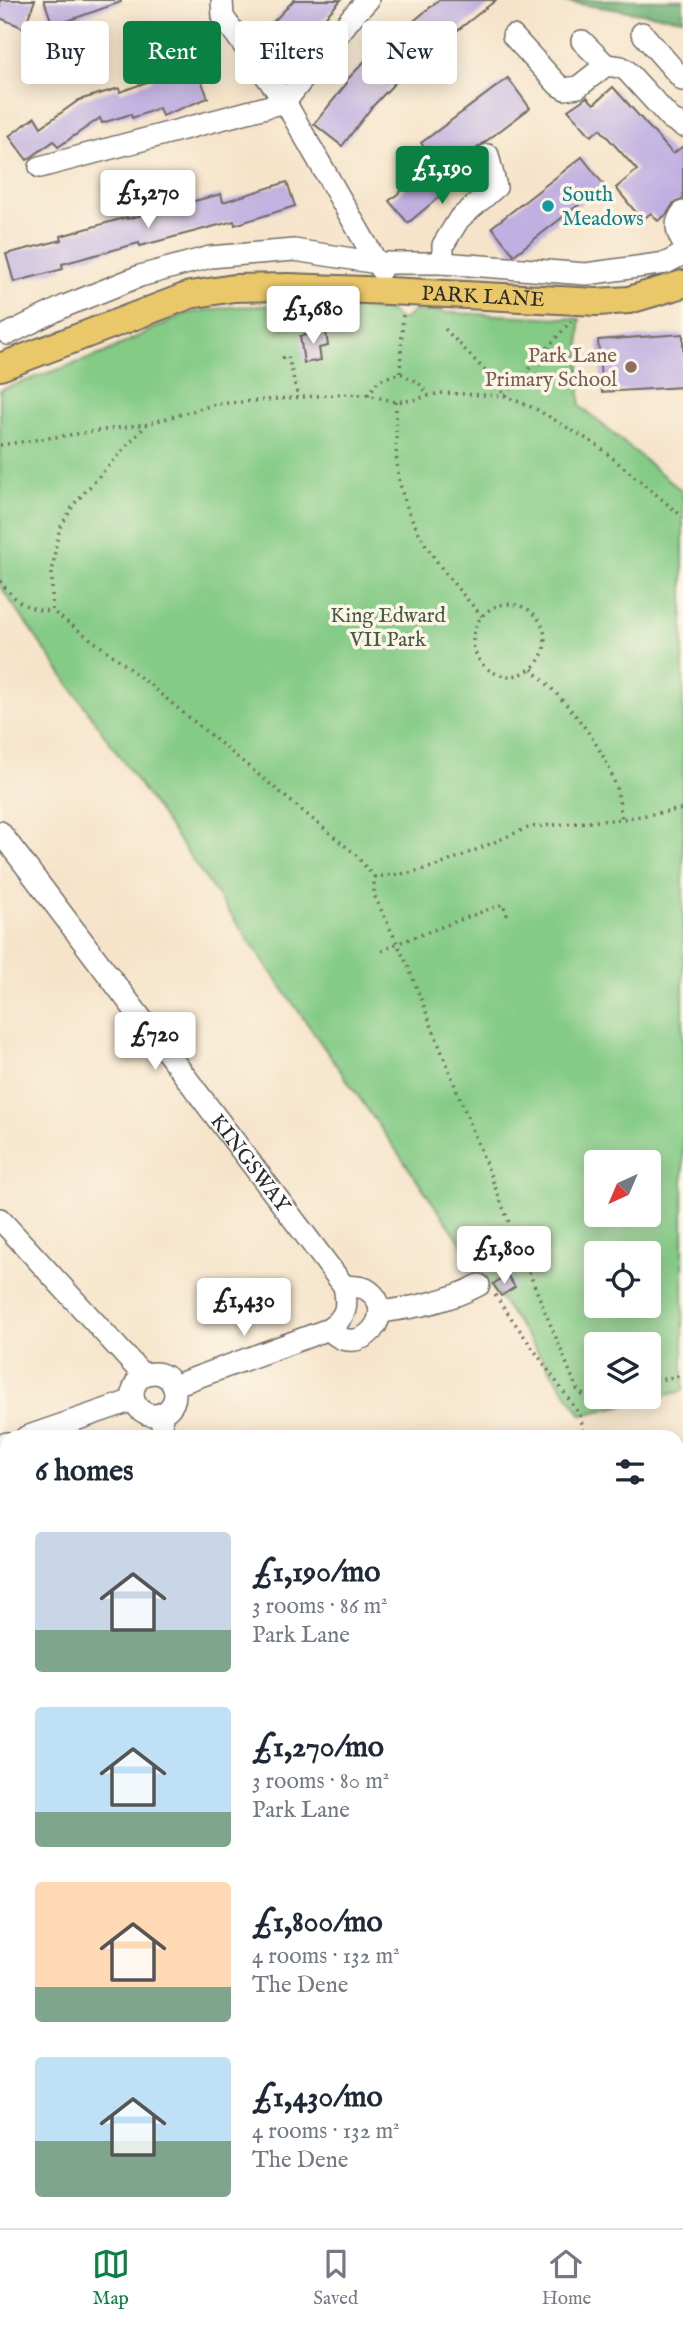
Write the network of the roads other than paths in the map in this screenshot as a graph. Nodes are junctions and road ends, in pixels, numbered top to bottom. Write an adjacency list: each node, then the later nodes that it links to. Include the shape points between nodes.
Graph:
1 (222, 0): 8 (street, via 223,17)
2 (368, 0): 8 (street)
3 (642, 33): 7 (street)
4 (513, 36): 6 (street, via 565,89 579,87)
5 (582, 41): 6 (street)
6 (606, 65): 9 (street, via 621,67)
7 (683, 80)
8 (285, 102): 11 (street); 15 (street)
9 (683, 126)
10 (488, 155): 16 (street, via 496,187 459,219 443,245)
11 (40, 167)
12 (683, 212): 13 (street, via 676,227)
13 (683, 243)
14 (683, 254): 16 (street, PARK LANE, via 666,263 586,274)
15 (378, 263): 16 (street, PARK LANE); 18 (street); 19 (street, PARK LANE, via 294,250 210,257 140,276)
16 (443, 263)
17 (683, 284): 18 (main road, PARK LANE, via 629,300 572,302)
18 (396, 292): 20 (main road, PARK LANE, via 289,287 190,295)
19 (4, 326): 20 (street)
20 (11, 362)
21 (0, 832): 24 (street, KINGSWAY)
22 (0, 1219): 27 (street)
23 (481, 1282): 25 (street, via 458,1296)
24 (344, 1286): 25 (street, via 364,1288 377,1299); 26 (street, via 348,1304 340,1322)
25 (381, 1312): 26 (street, via 362,1339 336,1337)
26 (329, 1329): 28 (street)
27 (144, 1375): 28 (street, via 161,1373); 29 (street, via 134,1385)
28 (173, 1385): 30 (street, via 174,1400)
29 (133, 1400): 30 (street, via 146,1413); 31 (street)
30 (160, 1414): 32 (street)
31 (46, 1430)
32 (163, 1430)

